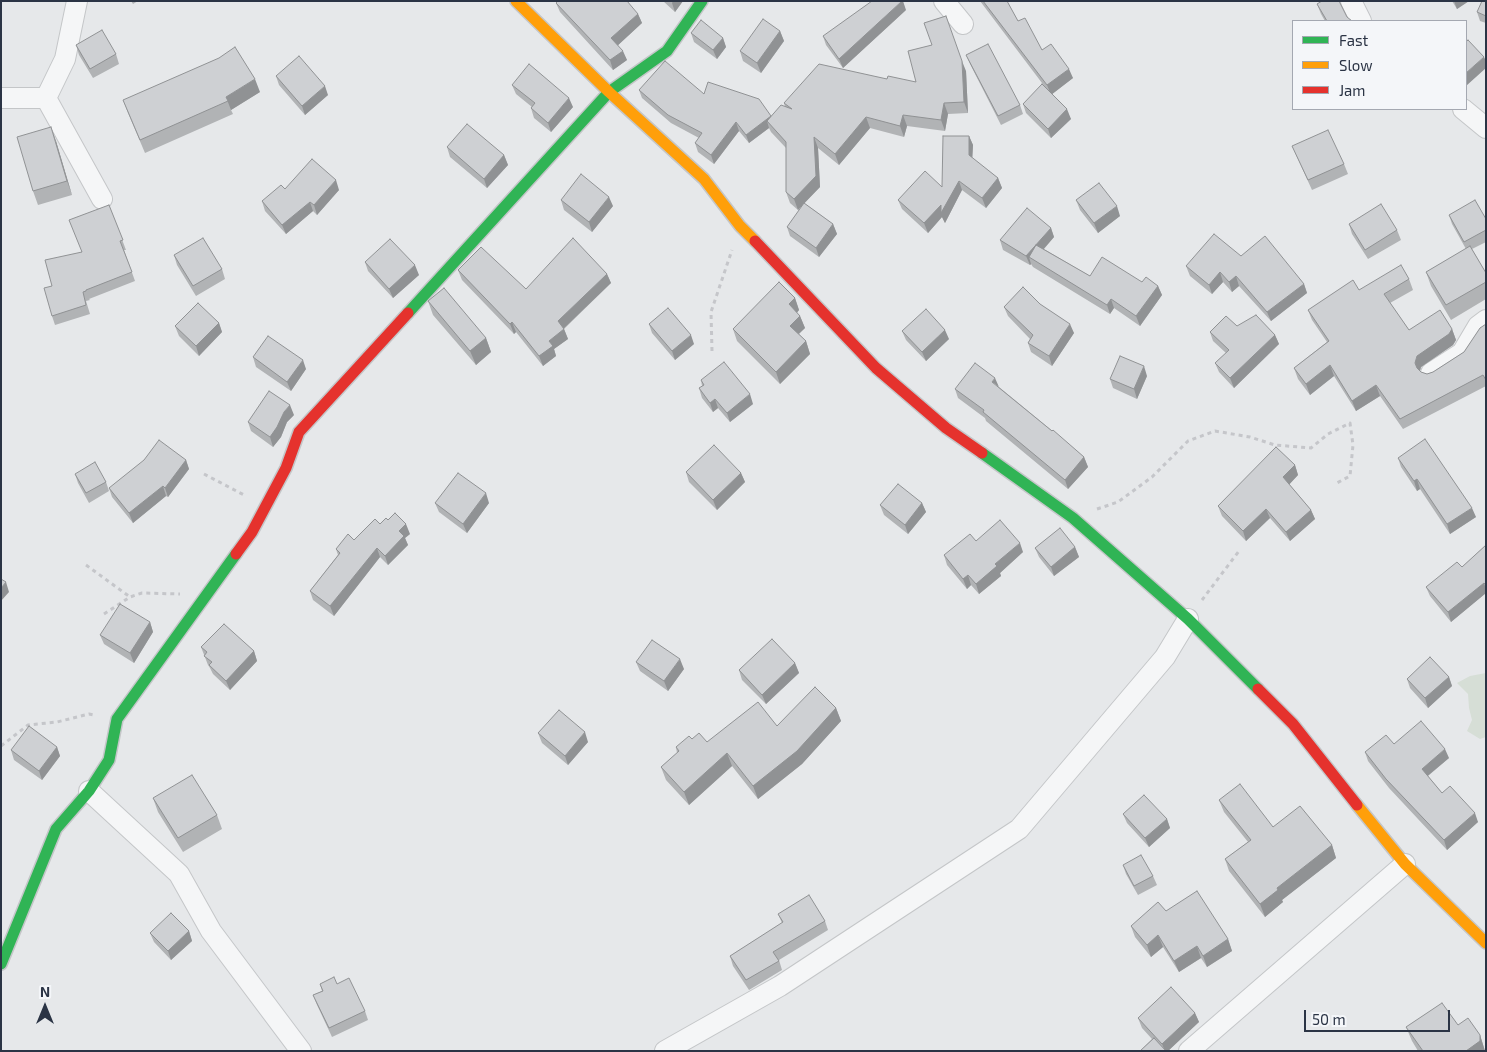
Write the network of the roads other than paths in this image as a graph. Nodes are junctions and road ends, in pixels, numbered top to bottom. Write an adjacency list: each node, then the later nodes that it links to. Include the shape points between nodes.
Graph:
1 (77, 1): 10 (street, via 65,59)
2 (516, 1): 8 (street)
3 (702, 1): 8 (street, via 667,51)
4 (944, 1): 7 (street)
5 (1351, 1): 6 (street)
6 (1360, 20)
7 (963, 24)
8 (609, 92): 16 (street, via 704,179 740,226 876,368 946,428 1073,518); 17 (street, via 299,432 286,468 252,532 117,719 109,760)
9 (1, 98): 10 (street)
10 (46, 98): 13 (street)
11 (1464, 110): 12 (street)
12 (1486, 128)
13 (102, 199)
14 (1486, 320): 15 (street, via 1478,326 1462,353)
15 (1431, 373)
16 (1188, 619): 18 (street, via 1293,724); 22 (street, via 1164,657 1019,829 780,986)
17 (90, 791): 20 (street, via 56,829); 21 (street, via 180,874 211,932)
18 (1404, 864): 19 (street); 23 (street)
19 (1486, 943)
20 (1, 964)
21 (300, 1051)
22 (665, 1051)
23 (1189, 1051)

